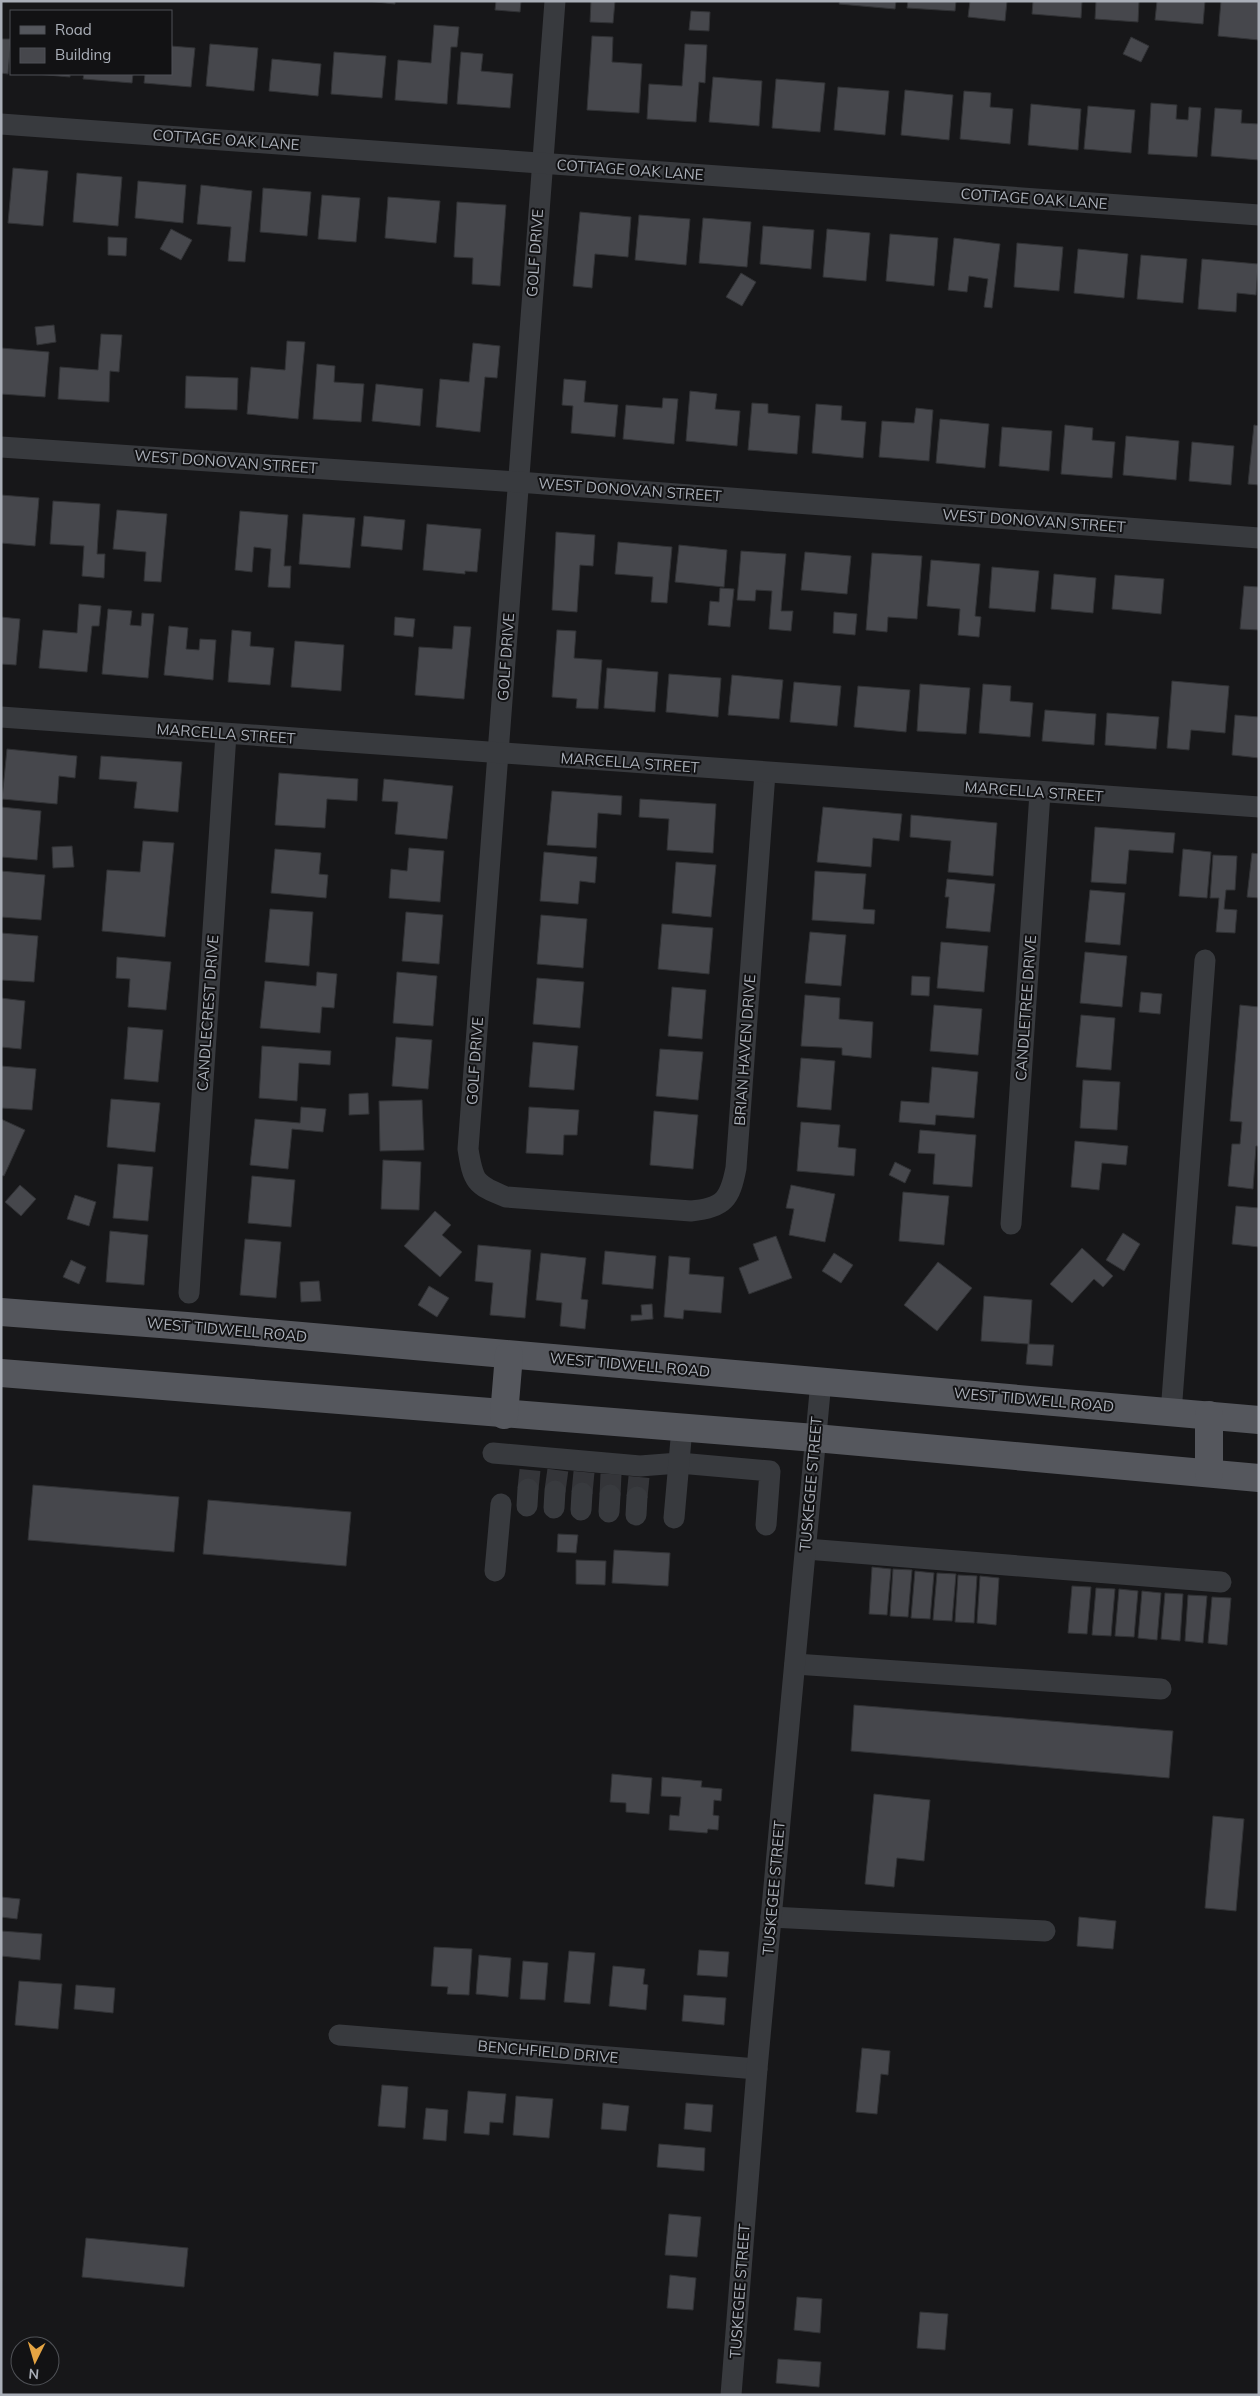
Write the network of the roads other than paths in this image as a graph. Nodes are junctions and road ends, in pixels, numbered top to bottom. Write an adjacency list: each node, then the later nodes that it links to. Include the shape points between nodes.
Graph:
1 (555, 1): 3 (street, GOLF DRIVE)
2 (1, 124): 3 (street, COTTAGE OAK LANE)
3 (542, 163): 4 (street, COTTAGE OAK LANE); 6 (street, GOLF DRIVE)
4 (1259, 215)
5 (1, 447): 6 (street, WEST DONOVAN STREET)
6 (518, 482): 7 (street, WEST DONOVAN STREET); 10 (street, GOLF DRIVE)
7 (1259, 538)
8 (1, 717): 9 (street, MARCELLA STREET)
9 (226, 734): 10 (street, MARCELLA STREET); 17 (street, CANDLECREST DRIVE)
10 (499, 753): 11 (street, MARCELLA STREET); 15 (street, GOLF DRIVE, via 468,1149 472,1174 484,1188 506,1196)
11 (765, 773): 12 (street, MARCELLA STREET); 15 (street, BRIAN HAVEN DRIVE, via 732,1187 725,1201 710,1209 691,1211)
12 (1040, 793): 13 (street, MARCELLA STREET); 16 (street, CANDLETREE DRIVE)
13 (1259, 807)
14 (1205, 960): 22 (street)
15 (603, 1204)
16 (1011, 1224)
17 (189, 1293)
18 (1, 1312): 19 (main road, WEST TIDWELL ROAD)
19 (508, 1355): 21 (main road, WEST TIDWELL ROAD); 23 (main road)
20 (1, 1374): 23 (main road)
21 (821, 1381): 22 (main road, WEST TIDWELL ROAD); 27 (street, TUSKEGEE STREET)
22 (1171, 1413): 24 (main road, WEST TIDWELL ROAD)
23 (504, 1415): 26 (main road)
24 (1209, 1415): 25 (main road, WEST TIDWELL ROAD); 30 (main road)
25 (1259, 1420)
26 (682, 1428): 27 (main road); 29 (street)
27 (815, 1438): 30 (main road); 35 (street, TUSKEGEE STREET)
28 (493, 1453): 29 (street, via 529,1480 558,1464 585,1466 612,1469 638,1489)
29 (679, 1463): 33 (street); 34 (street, via 770,1471)
30 (1209, 1473): 31 (main road)
31 (1259, 1478)
32 (501, 1504): 36 (street)
33 (674, 1518)
34 (766, 1525)
35 (806, 1549): 37 (street); 38 (street, TUSKEGEE STREET)
36 (495, 1571)
37 (1221, 1582)
38 (795, 1664): 39 (street); 40 (street, TUSKEGEE STREET)
39 (1161, 1690)
40 (771, 1917): 41 (street); 43 (street, TUSKEGEE STREET)
41 (1045, 1931)
42 (339, 2035): 43 (street, BENCHFIELD DRIVE)
43 (757, 2069): 44 (street, TUSKEGEE STREET)
44 (731, 2395)

